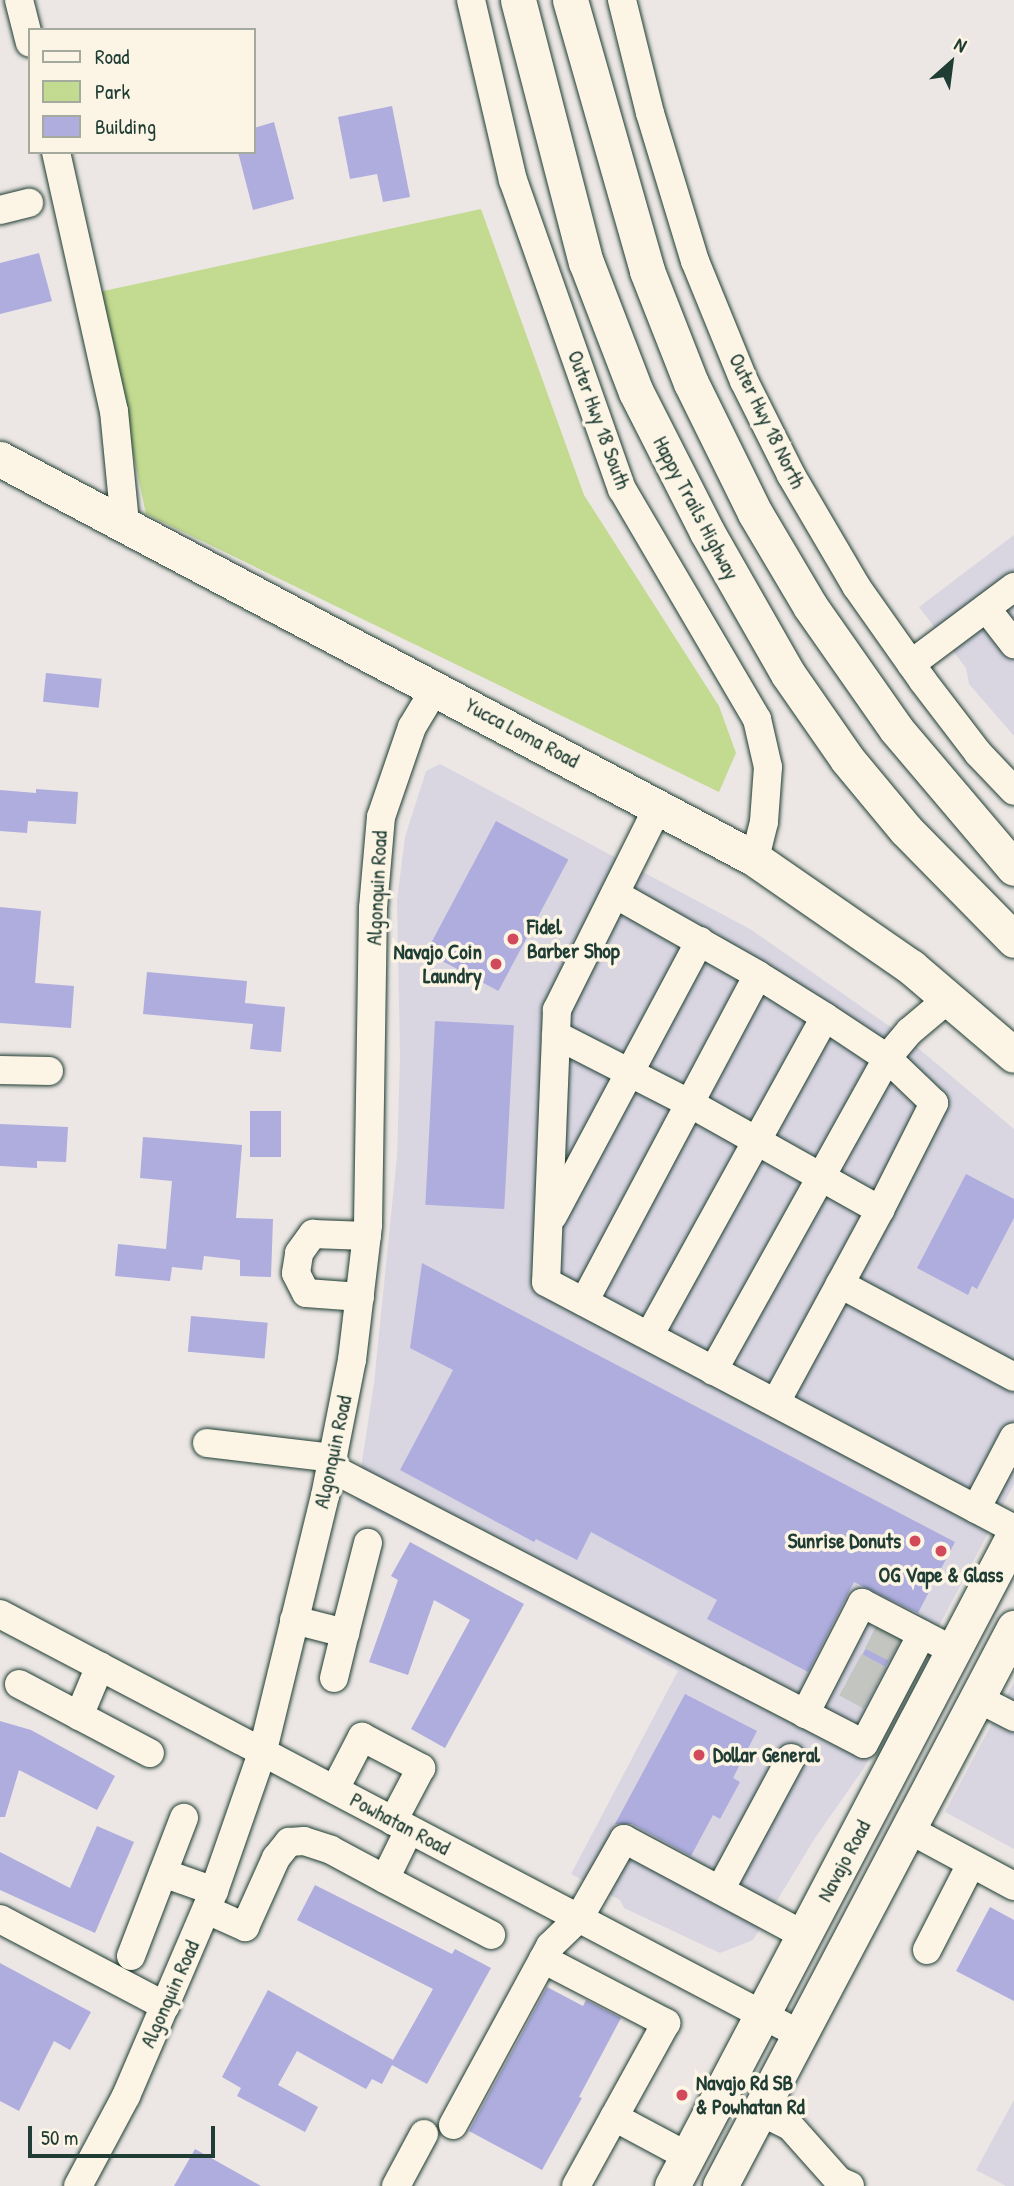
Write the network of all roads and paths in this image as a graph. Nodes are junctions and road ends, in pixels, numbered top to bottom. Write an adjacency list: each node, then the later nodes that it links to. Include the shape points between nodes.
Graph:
1 (19, 0): 6 (street)
2 (471, 0): 19 (street, Outer Hwy 18 South, via 513,180 622,489 757,719 768,767 764,822)
3 (518, 0): 22 (main road, Happy Trails Highway, via 586,262 636,392 707,532 788,674 847,759 906,830)
4 (570, 0): 20 (main road, via 647,271 691,383 755,513 810,606 896,729)
5 (622, 0): 15 (street, Outer Hwy 18 North, via 695,261 744,381 791,475 856,586)
6 (28, 35)
7 (56, 154): 11 (street, via 114,411)
8 (29, 203): 9 (street)
9 (0, 210)
10 (0, 458): 11 (main road, Yucca Loma Road)
11 (125, 524): 16 (main road, Yucca Loma Road)
12 (1014, 587): 13 (street)
13 (986, 608): 14 (street); 15 (street)
14 (1014, 644)
15 (911, 664): 17 (street, Outer Hwy 18 North, via 978,753)
16 (436, 687): 18 (main road, Yucca Loma Road); 38 (street, Algonquin Road, via 412,727 381,817 373,908)
17 (1014, 791)
18 (658, 807): 19 (main road, Yucca Loma Road); 21 (street)
19 (755, 859): 25 (main road, Yucca Loma Road, via 851,924)
20 (1014, 869)
21 (615, 894): 23 (street); 27 (street, via 557,1010)
22 (1014, 940)
23 (700, 941): 24 (street); 32 (street)
24 (758, 975): 26 (street); 33 (street)
25 (948, 999): 28 (main road, Yucca Loma Road); 29 (street)
26 (825, 1017): 29 (street); 34 (street)
27 (556, 1035): 32 (street); 37 (street)
28 (1014, 1055)
29 (887, 1058): 35 (street); 36 (street, via 934,1103)
30 (0, 1070): 31 (street)
31 (49, 1071)
32 (631, 1073): 33 (street); 37 (street)
33 (691, 1104): 34 (street); 41 (street)
34 (759, 1142): 35 (street); 42 (street)
35 (819, 1176): 36 (street); 43 (street)
36 (880, 1210): 39 (street)
37 (549, 1223): 41 (street, via 547,1282)
38 (367, 1236): 40 (street, Algonquin Road); 40 (street, via 313,1234 299,1253 296,1273 306,1293)
39 (840, 1284): 44 (street); 45 (street)
40 (360, 1297): 48 (street, Algonquin Road)
41 (584, 1301): 42 (street)
42 (649, 1336): 43 (street)
43 (713, 1371): 45 (street)
44 (1014, 1377)
45 (776, 1402): 49 (street)
46 (1014, 1437): 49 (street)
47 (207, 1443): 48 (street)
48 (332, 1463): 54 (street, Algonquin Road); 63 (street)
49 (976, 1509): 50 (street)
50 (1014, 1529)
51 (1014, 1535): 57 (main road, Navajo Road)
52 (368, 1543): 56 (street)
53 (0, 1614): 58 (street, Powhatan Road)
54 (295, 1620): 56 (street); 66 (street, Algonquin Road)
55 (1014, 1628): 62 (main road, Navajo Road)
56 (345, 1633): 60 (street)
57 (953, 1650): 59 (street); 82 (main road, Navajo Road)
58 (100, 1666): 64 (street); 66 (street, Powhatan Road)
59 (896, 1672): 63 (street, via 864,1744); 63 (street, via 862,1603 849,1654)
60 (334, 1678)
61 (19, 1684): 64 (street)
62 (977, 1698): 65 (street); 72 (main road, Navajo Road)
63 (805, 1714)
64 (79, 1716): 67 (street)
65 (1014, 1717)
66 (262, 1750): 69 (street, Powhatan Road); 78 (street, Algonquin Road)
67 (150, 1753)
68 (791, 1758): 77 (street)
69 (335, 1789): 71 (street, Powhatan Road); 71 (street, via 362,1737 421,1768)
70 (184, 1818): 74 (street)
71 (401, 1825): 75 (street); 80 (street, Powhatan Road)
72 (908, 1829): 73 (street); 88 (main road, Navajo Road)
73 (971, 1864): 76 (street); 83 (street)
74 (163, 1873): 78 (street); 84 (street)
75 (385, 1879): 78 (street, via 331,1850 304,1841 289,1842 276,1858 246,1927); 81 (street)
76 (1014, 1886)
77 (720, 1890): 80 (street, via 624,1839); 82 (street)
78 (210, 1901): 86 (street, Algonquin Road)
79 (0, 1919): 86 (street)
80 (579, 1919): 85 (street); 87 (street, Powhatan Road)
81 (491, 1935)
82 (804, 1936): 87 (main road, Navajo Road)
83 (927, 1950)
84 (131, 1956)
85 (543, 1959): 90 (street, via 666,2023); 91 (street)
86 (165, 2006): 94 (street, Algonquin Road, via 126,2096)
87 (762, 2015): 88 (street, Powhatan Road); 93 (main road, Navajo Road)
88 (799, 2034): 89 (main road, Navajo Road)
89 (759, 2111): 97 (main road, Navajo Road); 98 (street, via 790,2126 839,2180)
90 (614, 2117): 93 (street); 96 (street)
91 (453, 2124)
92 (424, 2134): 95 (street)
93 (680, 2171)
94 (78, 2186)
95 (396, 2186)
96 (576, 2186)
97 (720, 2186)
98 (850, 2186)

